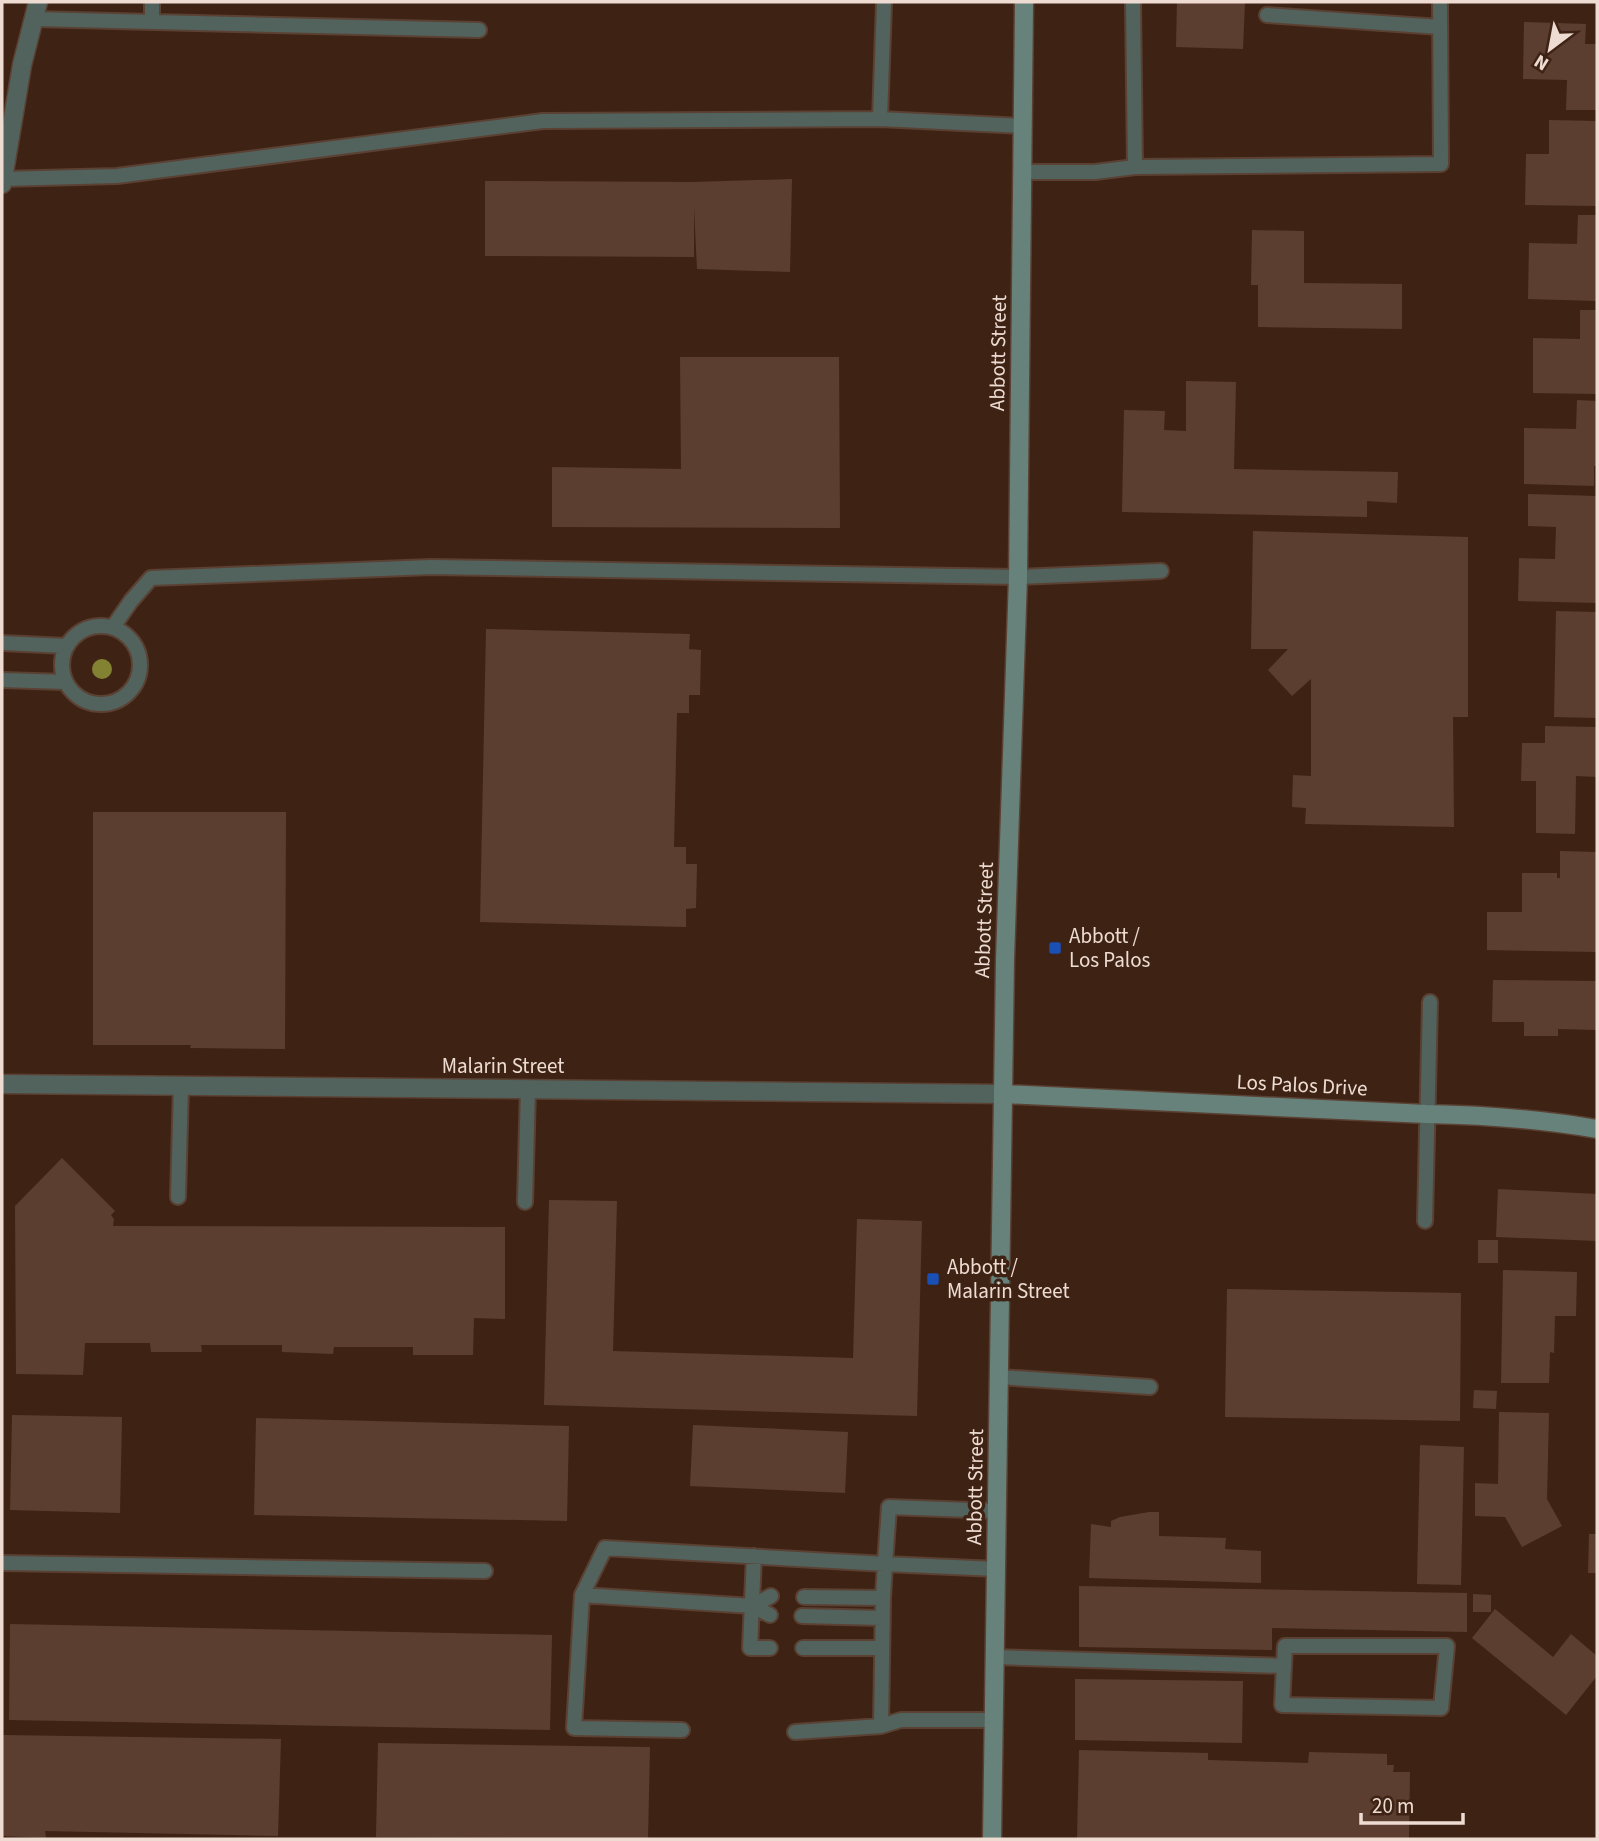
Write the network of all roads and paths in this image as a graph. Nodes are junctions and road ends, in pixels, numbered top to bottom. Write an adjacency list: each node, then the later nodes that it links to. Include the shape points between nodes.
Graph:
1 (152, 2): 8 (lane)
2 (884, 2): 11 (lane)
3 (1024, 2): 12 (main road, Abbott Street)
4 (1133, 2): 13 (lane)
5 (1440, 2): 9 (lane)
6 (36, 10): 8 (lane); 15 (street)
7 (1267, 15): 9 (lane)
8 (152, 22): 10 (lane)
9 (1440, 27): 13 (lane, via 1441,164)
10 (479, 30)
11 (880, 119): 12 (lane); 15 (lane, via 543,121 117,176)
12 (1024, 125): 14 (main road, Abbott Street)
13 (1135, 167): 14 (lane)
14 (1024, 172): 17 (main road, Abbott Street)
15 (2, 181)
16 (1161, 571): 17 (lane)
17 (1018, 577): 18 (lane, via 431,567 151,578); 27 (main road, Abbott Street)
18 (113, 628): 20 (lane, via 102,625 81,631); 22 (lane, via 133,643 138,655 140,667 130,691 120,699 95,704 72,692)
19 (2, 643): 20 (lane)
20 (66, 646): 22 (lane, via 62,658)
21 (2, 680): 22 (lane)
22 (65, 682)
23 (1430, 1002): 28 (lane)
24 (2, 1084): 25 (street, Malarin Street)
25 (181, 1086): 26 (street, Malarin Street); 30 (lane)
26 (528, 1089): 27 (street, Malarin Street); 31 (lane)
27 (1003, 1094): 28 (main road, Los Palos Drive); 33 (main road, Abbott Street)
28 (1426, 1114): 29 (main road, Los Palos Drive, via 1553,1121); 32 (lane)
29 (1597, 1129)
30 (178, 1197)
31 (525, 1202)
32 (1425, 1221)
33 (999, 1377): 34 (lane); 35 (main road, Abbott Street)
34 (1150, 1387)
35 (996, 1511): 38 (lane, via 889,1507); 39 (main road, Abbott Street)
36 (754, 1556): 38 (lane); 41 (lane, via 605,1548); 45 (lane)
37 (2, 1563): 40 (lane)
38 (885, 1564): 39 (lane); 44 (lane)
39 (997, 1569): 52 (main road, Abbott Street)
40 (485, 1571)
41 (582, 1595): 45 (lane); 56 (lane, via 574,1728)
42 (771, 1596): 45 (lane)
43 (804, 1597): 44 (lane)
44 (883, 1598): 48 (lane)
45 (752, 1606): 46 (lane); 49 (lane, via 750,1648)
46 (770, 1615)
47 (802, 1616): 48 (lane)
48 (882, 1618): 51 (lane)
49 (770, 1648)
50 (803, 1648): 51 (lane)
51 (882, 1648): 55 (lane)
52 (995, 1657): 53 (lane); 54 (main road, Abbott Street)
53 (1284, 1666): 53 (lane, via 1282,1705 1441,1708 1447,1646 1285,1646)
54 (995, 1720): 55 (lane, via 901,1720); 58 (main road, Abbott Street)
55 (881, 1726): 57 (lane)
56 (682, 1730)
57 (795, 1732)
58 (992, 1839)

